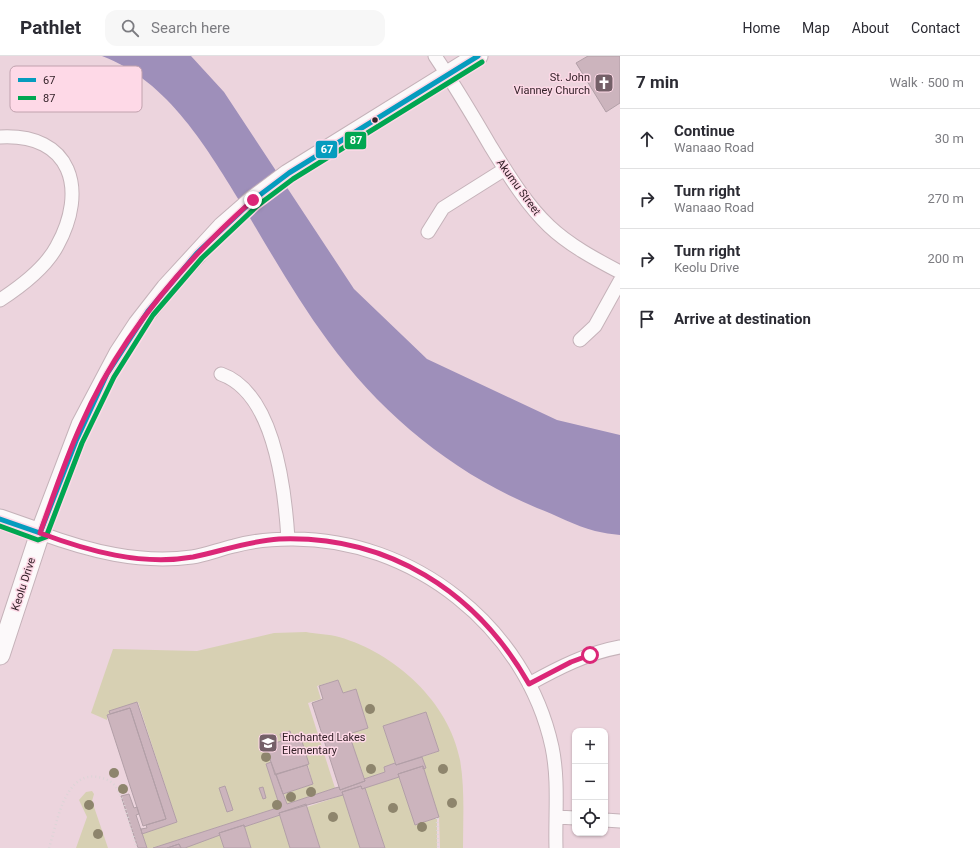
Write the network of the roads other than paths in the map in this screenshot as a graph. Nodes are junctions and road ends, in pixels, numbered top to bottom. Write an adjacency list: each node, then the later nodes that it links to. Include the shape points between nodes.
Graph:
1 (435, 56): 3 (street, Akumu Street)
2 (478, 56): 3 (main road, Keolu Drive)
3 (448, 75): 5 (street, Akumu Street); 13 (main road, Keolu Drive, via 311,158 253,200 222,227 166,288 119,353 81,425)
4 (0, 137): 9 (street, via 30,138 53,150 65,165 72,181 74,199 69,221 56,248 35,273)
5 (505, 169): 6 (street, via 443,208); 7 (street, Akumu Street, via 532,208 549,226 594,259)
6 (428, 232)
7 (620, 272)
8 (620, 282): 10 (street, via 595,326)
9 (0, 300)
10 (580, 340)
11 (221, 374): 14 (street, via 230,377 244,388 266,427 282,477)
12 (0, 519): 13 (main road)
13 (40, 533): 14 (street, via 72,545 105,553 150,559 193,557 256,542); 16 (main road, Keolu Drive)
14 (288, 539): 17 (street, via 321,541 364,549 405,564 443,585 477,613 506,647)
15 (620, 647): 17 (street, via 571,662)
16 (0, 655)
17 (529, 684): 18 (street, via 552,746 558,790)
18 (557, 817): 19 (street); 22 (street)
19 (572, 818)
20 (608, 820): 21 (street)
21 (620, 821)
22 (556, 848)

